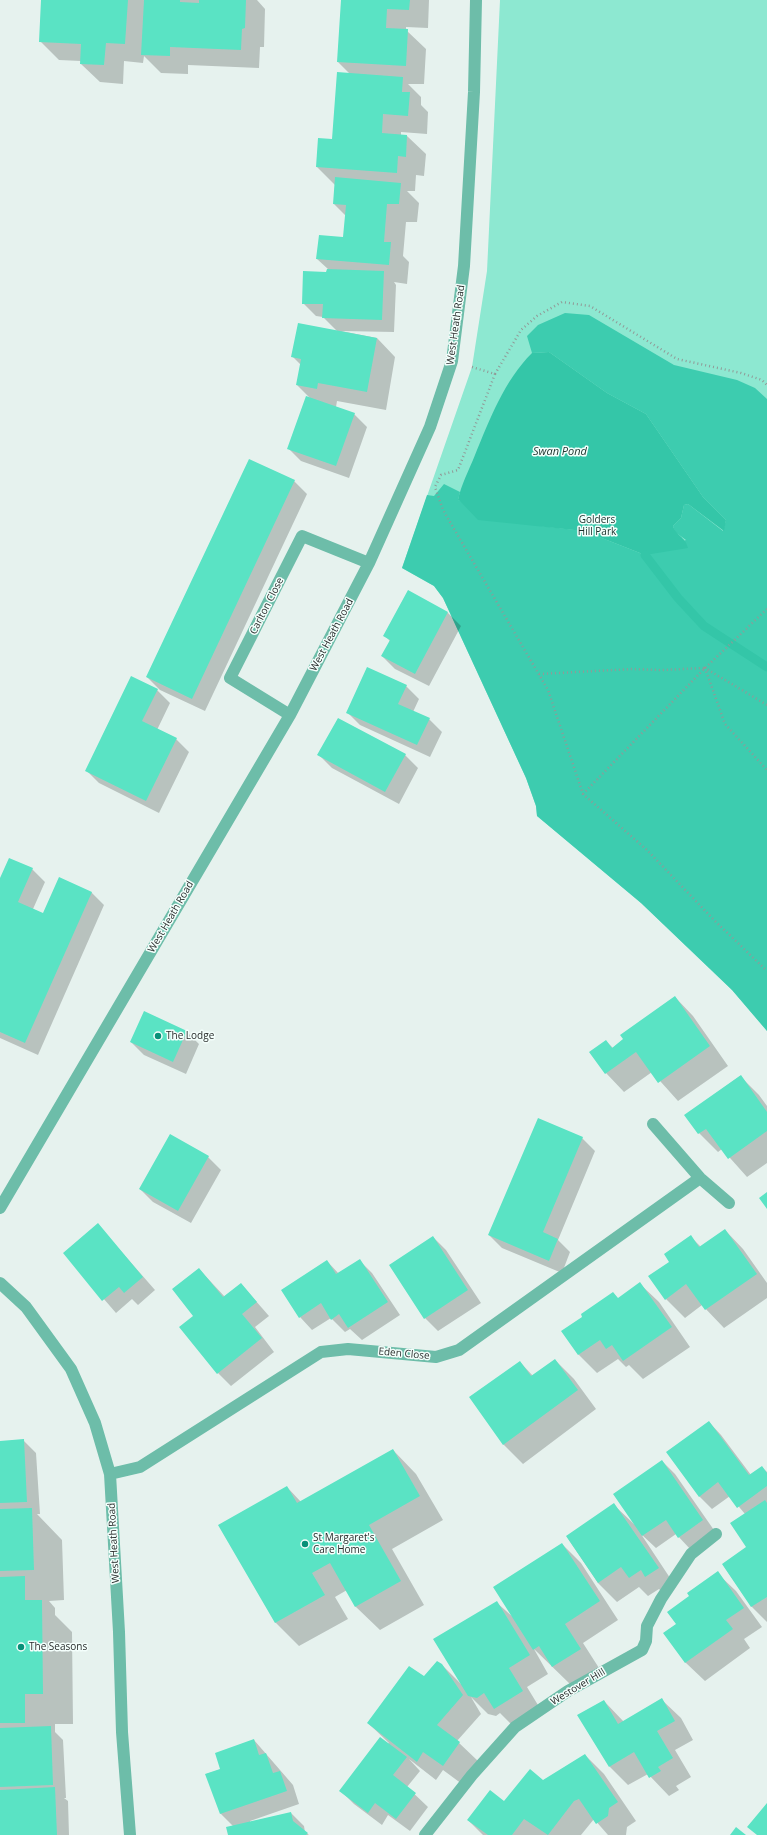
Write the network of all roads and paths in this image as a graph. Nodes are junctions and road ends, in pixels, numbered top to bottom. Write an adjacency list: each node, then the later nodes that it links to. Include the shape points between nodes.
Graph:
1 (476, 0): 2 (street, West Heath Road, via 474,92 464,266)
2 (452, 361): 3 (path); 5 (street, West Heath Road, via 430,427)
3 (495, 374): 4 (path, via 521,330 537,316 562,302 590,306 677,359 741,372 762,380); 8 (path, via 458,470 441,475 435,487 446,516)
4 (767, 385)
5 (369, 563): 10 (street, West Heath Road); 10 (street, Carlton Close, via 302,536 230,678)
6 (767, 610): 7 (path)
7 (705, 668): 8 (path); 9 (path); 11 (path, via 725,724); 12 (path)
8 (539, 674): 12 (path, via 548,690)
9 (767, 705)
10 (290, 715): 17 (street, West Heath Road)
11 (767, 770)
12 (583, 794): 13 (path, via 647,850)
13 (767, 971)
14 (653, 1124): 15 (street)
15 (700, 1178): 16 (street); 19 (street, Eden Close, via 459,1350 436,1357 348,1349 321,1352 140,1467)
16 (729, 1203)
17 (0, 1208)
18 (0, 1283): 19 (street, West Heath Road, via 26,1307 71,1369 95,1423)
19 (110, 1474): 21 (street, West Heath Road, via 122,1732)
20 (716, 1534): 22 (street, Westover Hill, via 691,1554 661,1599 647,1626 646,1642 642,1650 568,1691 515,1727 472,1775)
21 (130, 1835)
22 (425, 1835)

